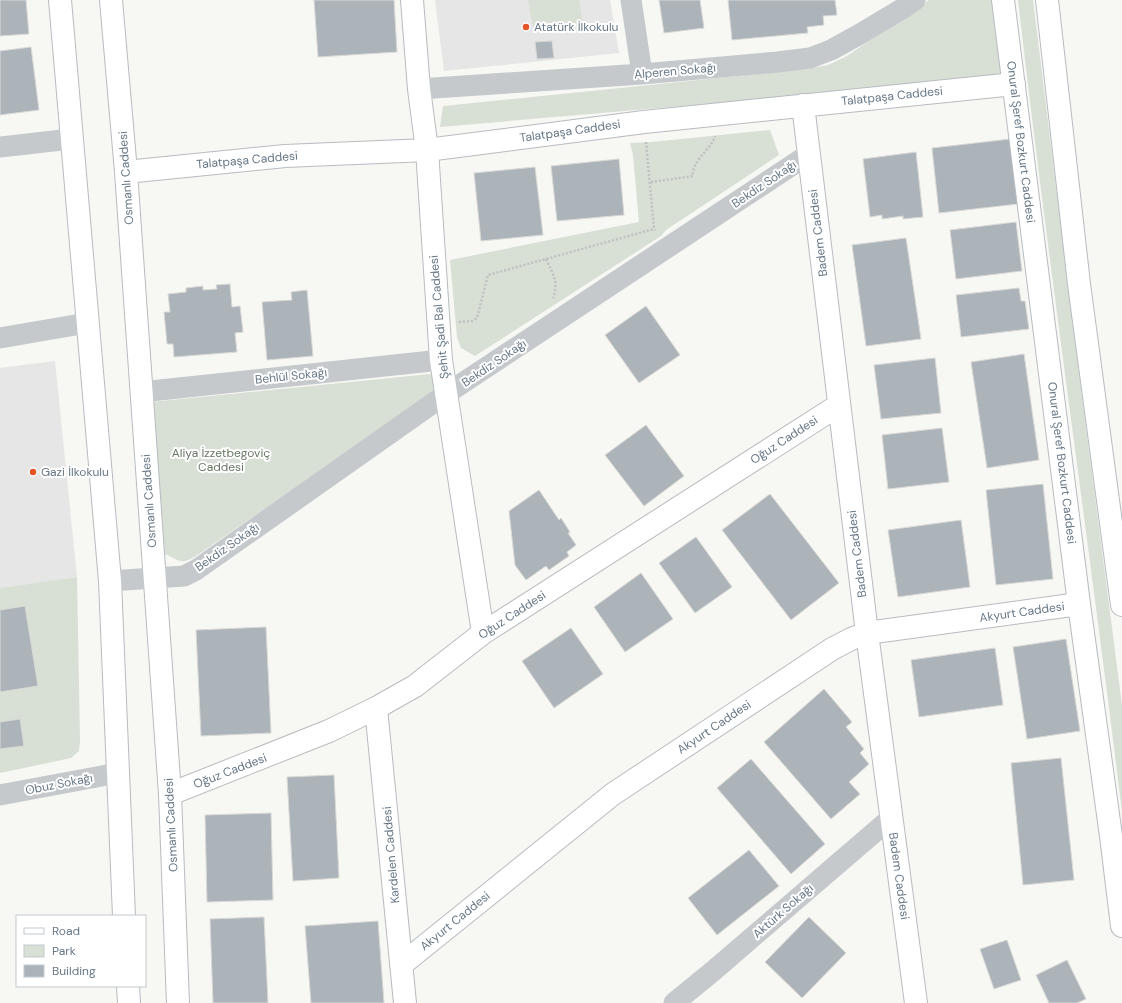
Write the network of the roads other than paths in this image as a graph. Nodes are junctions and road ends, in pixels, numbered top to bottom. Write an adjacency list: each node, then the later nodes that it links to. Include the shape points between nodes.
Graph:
1 (60, 0): 12 (street)
2 (111, 0): 16 (street, Osmanlı Caddesi)
3 (412, 0): 10 (street, Şehit Şadi Bal Caddesi)
4 (631, 0): 8 (street)
5 (915, 0): 8 (street, Alperen Sokağı, via 860,34 810,58)
6 (1003, 0): 9 (street, Onural Şeref Bozkurt Caddesi)
7 (1048, 0): 23 (street, via 1079,284)
8 (642, 74): 10 (street, Alperen Sokağı)
9 (1014, 84): 11 (street, Talatpaşa Caddesi); 26 (street, Onural Şeref Bozkurt Caddesi)
10 (419, 89): 14 (street, Şehit Şadi Bal Caddesi)
11 (803, 105): 14 (street, Talatpaşa Caddesi, via 644,122); 15 (street, Badem Caddesi)
12 (71, 139): 13 (street); 17 (street)
13 (0, 147)
14 (427, 150): 16 (street, Talatpaşa Caddesi, via 285,156); 19 (street, Şehit Şadi Bal Caddesi)
15 (809, 154): 21 (street, Bekdiz Sokağı); 22 (street, Badem Caddesi)
16 (126, 172): 20 (street, Osmanlı Caddesi)
17 (87, 323): 18 (street); 25 (street)
18 (0, 338)
19 (441, 360): 20 (street, Behlül Sokağı); 21 (street, Şehit Şadi Bal Caddesi)
20 (141, 392): 24 (street, Osmanlı Caddesi)
21 (446, 394): 24 (street, Bekdiz Sokağı, via 196,570 184,576); 28 (street, Şehit Şadi Bal Caddesi)
22 (839, 405): 28 (street, Oğuz Caddesi); 29 (street, Badem Caddesi)
23 (1117, 524): 27 (street)
24 (154, 578): 25 (street, Bekdiz Sokağı); 32 (street, Osmanlı Caddesi)
25 (110, 581): 31 (street)
26 (1079, 604): 29 (street, Akyurt Caddesi); 36 (street, Onural Şeref Bozkurt Caddesi)
27 (1122, 605)
28 (483, 633): 30 (street, Oğuz Caddesi, via 415,686)
29 (867, 634): 34 (street, Badem Caddesi); 37 (street, Akyurt Caddesi, via 832,649 613,794)
30 (376, 708): 32 (street, Oğuz Caddesi, via 322,734); 37 (street, Kardelen Caddesi)
31 (118, 773): 33 (street, Obuz Sokağı); 35 (street)
32 (170, 794): 40 (street, Osmanlı Caddesi)
33 (0, 795)
34 (891, 818): 42 (street, Aktürk Sokağı); 43 (street, Badem Caddesi)
35 (124, 915)
36 (1122, 926)
37 (401, 965): 41 (street, Kardelen Caddesi)
38 (128, 987): 39 (street)
39 (129, 1003)
40 (178, 1003)
41 (404, 1003)
42 (674, 1003)
43 (916, 1003)

